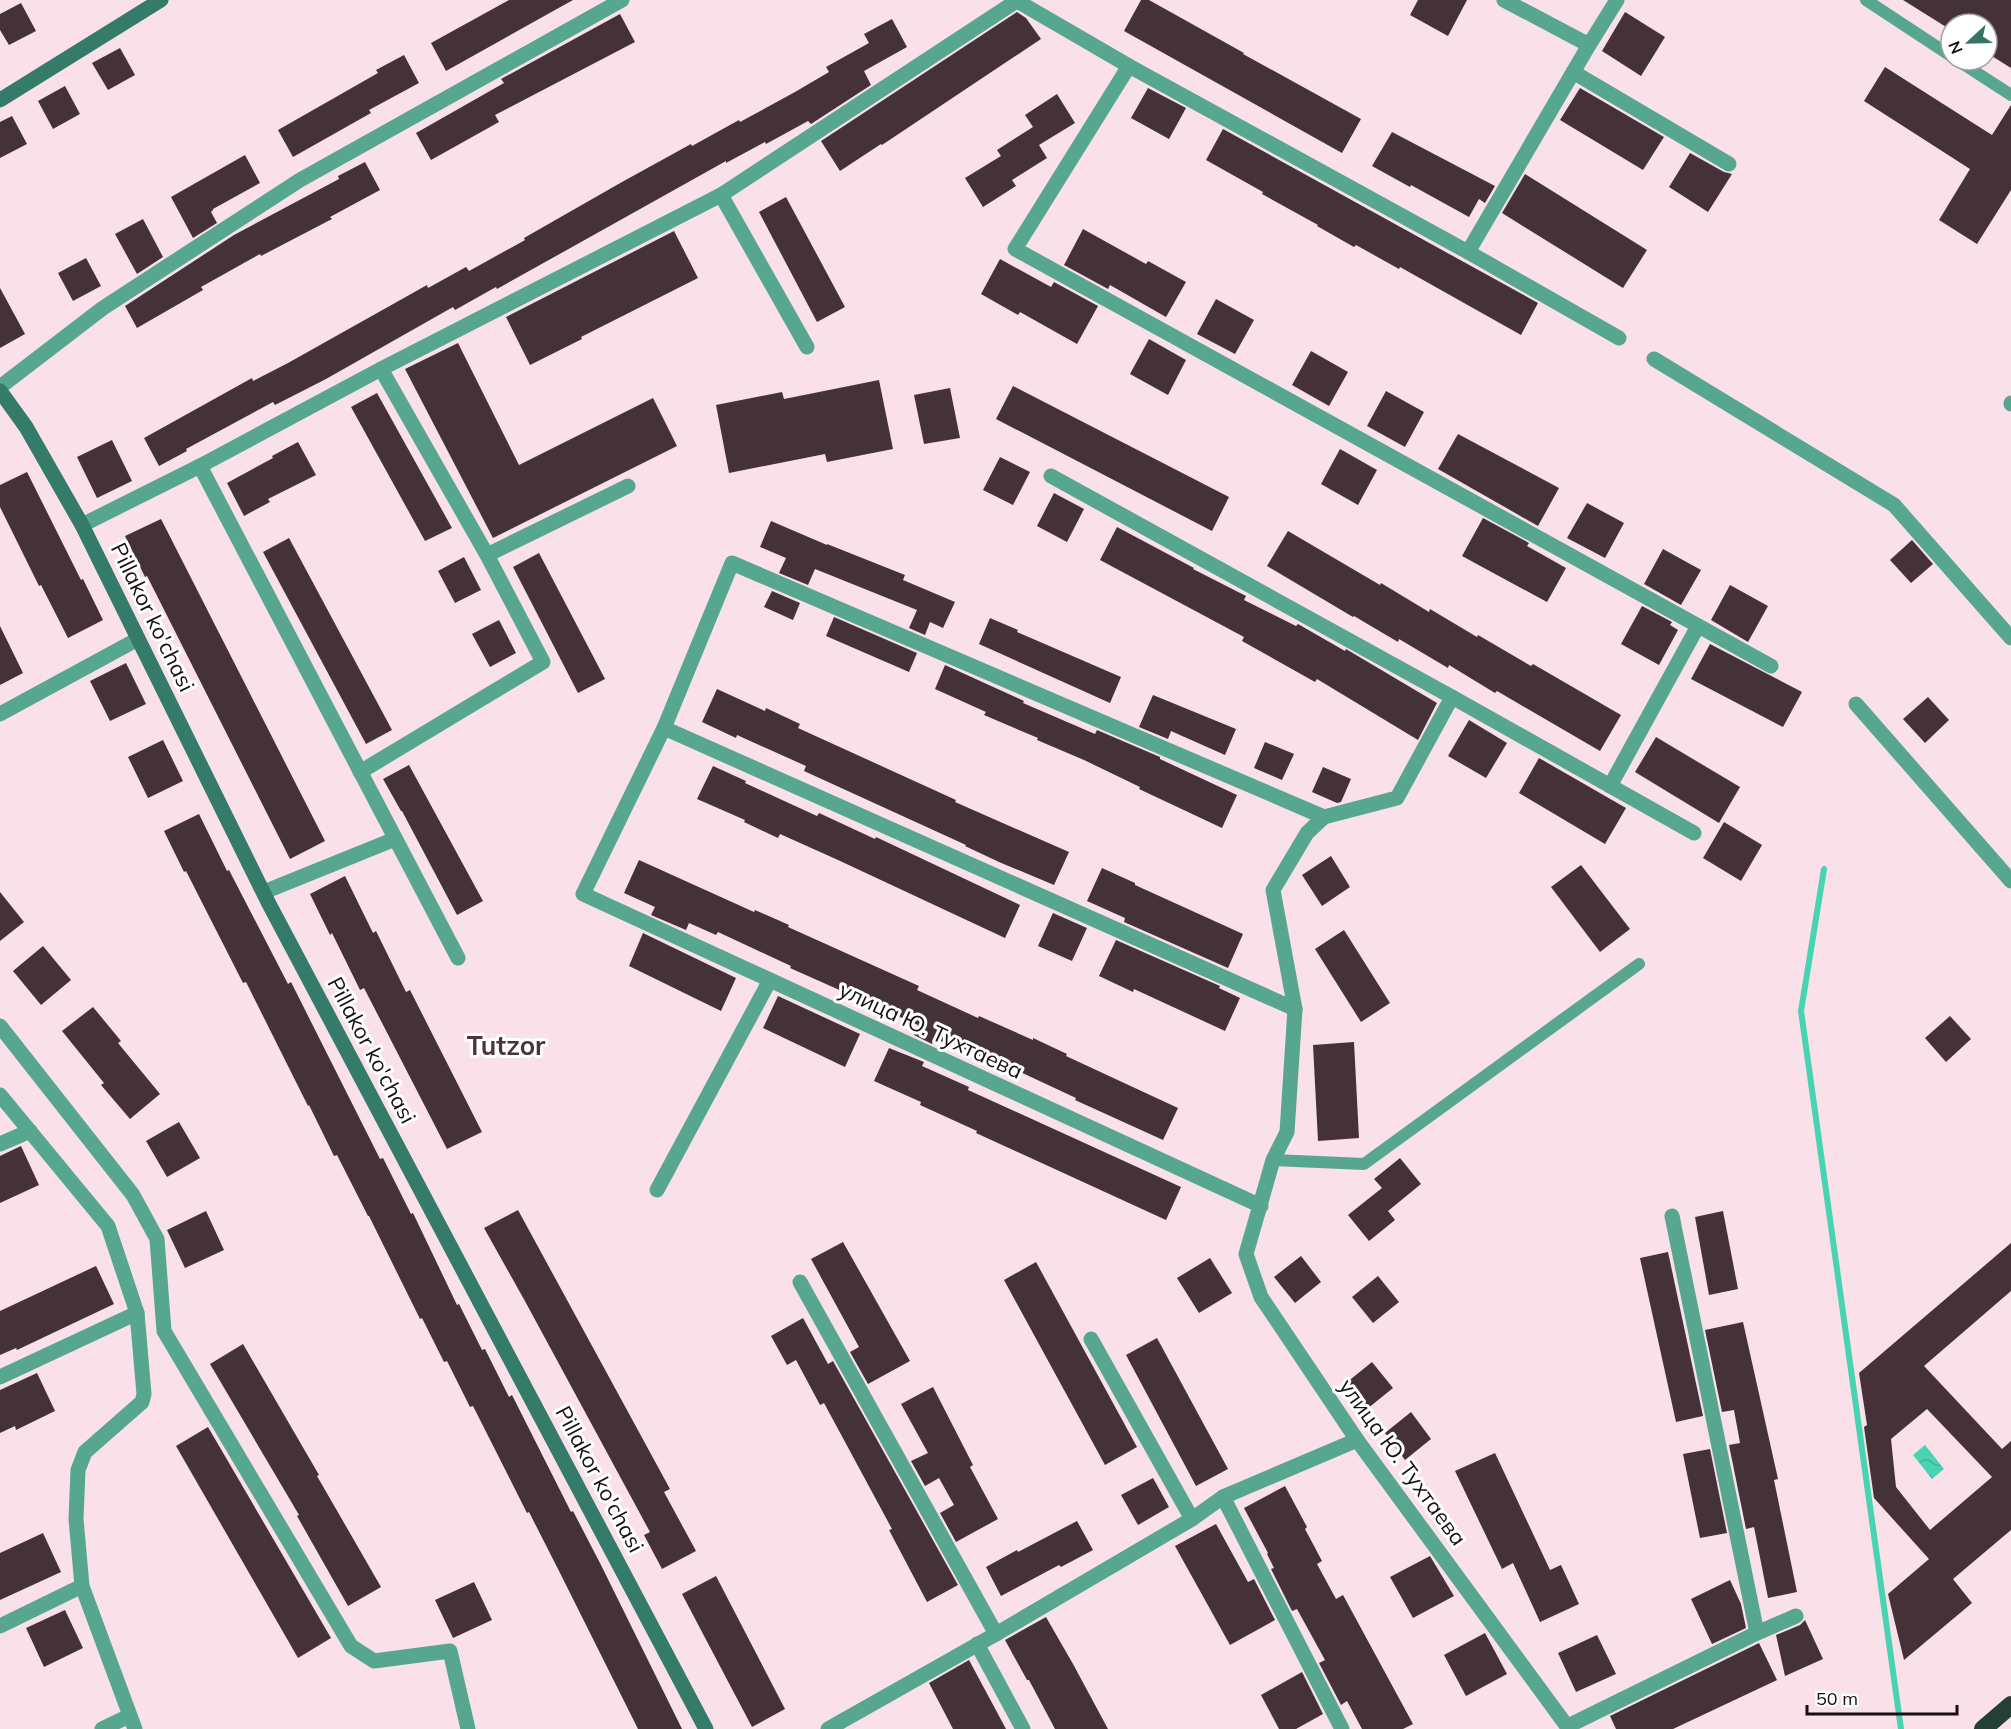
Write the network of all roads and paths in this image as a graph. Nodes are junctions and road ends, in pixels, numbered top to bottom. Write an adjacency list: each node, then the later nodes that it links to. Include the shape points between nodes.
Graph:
1 (161, 0): 13 (street)
2 (622, 0): 21 (street, via 300,180 103,308)
3 (1504, 0): 7 (street)
4 (1617, 0): 7 (street)
5 (1866, 0): 8 (lane)
6 (1018, 1): 9 (street); 15 (street)
7 (1589, 45): 10 (street)
8 (1939, 48)
9 (1129, 66): 16 (street); 28 (street, via 1015,249)
10 (1573, 72): 14 (street); 16 (street)
11 (1976, 72): 12 (lane)
12 (2011, 95)
13 (0, 100)
14 (1729, 164)
15 (722, 195): 18 (street); 20 (street)
16 (1468, 252): 17 (street)
17 (1618, 338)
18 (807, 347)
19 (1654, 359): 29 (street, via 1894,505)
20 (381, 369): 23 (street); 27 (street)
21 (0, 387)
22 (0, 392): 26 (street, Pillakor ko'chasi, via 26,427)
23 (200, 466): 26 (street); 36 (street)
24 (1051, 476): 32 (street)
25 (628, 486): 27 (street)
26 (82, 525): 30 (street, Pillakor ko'chasi)
27 (487, 555): 36 (street, via 543,662)
28 (1698, 626): 31 (street); 37 (street)
29 (2011, 638)
30 (138, 639): 34 (street); 42 (street, Pillakor ko'chasi)
31 (1771, 666)
32 (1452, 697): 37 (street); 38 (street, via 1397,798)
33 (1856, 704): 41 (street)
34 (0, 714)
35 (664, 728): 38 (street, via 732,562); 45 (street, улица Ю. Тухтаева, via 583,894); 46 (street)
36 (360, 772): 40 (street)
37 (1610, 786): 39 (street)
38 (1324, 817): 46 (street, улица Ю. Тухтаева, via 1307,833 1274,890)
39 (1694, 833)
40 (395, 838): 42 (street); 43 (street)
41 (2011, 881)
42 (264, 892): 73 (street, Pillakor ko'chasi)
43 (458, 958)
44 (1639, 964): 51 (lane, via 1364,1164)
45 (770, 980): 52 (street); 53 (street, улица Ю. Тухтаева)
46 (1295, 1009): 51 (street, улица Ю. Тухтаева, via 1287,1131)
47 (0, 1026): 72 (street, via 133,1195 157,1239 164,1331 351,1646 374,1661 450,1651)
48 (0, 1095): 49 (street)
49 (30, 1131): 50 (street); 56 (street, via 108,1226)
50 (0, 1144)
51 (1273, 1160): 53 (street, улица Ю. Тухтаева)
52 (657, 1190)
53 (1260, 1206): 59 (street, улица Ю. Тухтаева, via 1246,1254 1261,1297)
54 (1672, 1216): 65 (street)
55 (800, 1282): 66 (street)
56 (136, 1313): 58 (street); 62 (street, via 142,1402 85,1452 78,1470 76,1519)
57 (1091, 1339): 61 (street)
58 (0, 1377)
59 (1357, 1440): 60 (street); 70 (street, улица Ю. Тухтаева)
60 (1223, 1497): 61 (street); 76 (street)
61 (1192, 1519): 66 (street)
62 (82, 1586): 64 (street); 69 (street)
63 (1796, 1616): 65 (street)
64 (0, 1626)
65 (1756, 1633): 70 (street)
66 (996, 1634): 67 (street)
67 (977, 1644): 74 (street); 75 (street)
68 (2011, 1705): 77 (highway)
69 (132, 1722): 71 (street)
70 (1568, 1727)
71 (102, 1729)
72 (468, 1729)
73 (706, 1729)
74 (828, 1729)
75 (1023, 1729)
76 (1342, 1729)
77 (1983, 1729)

